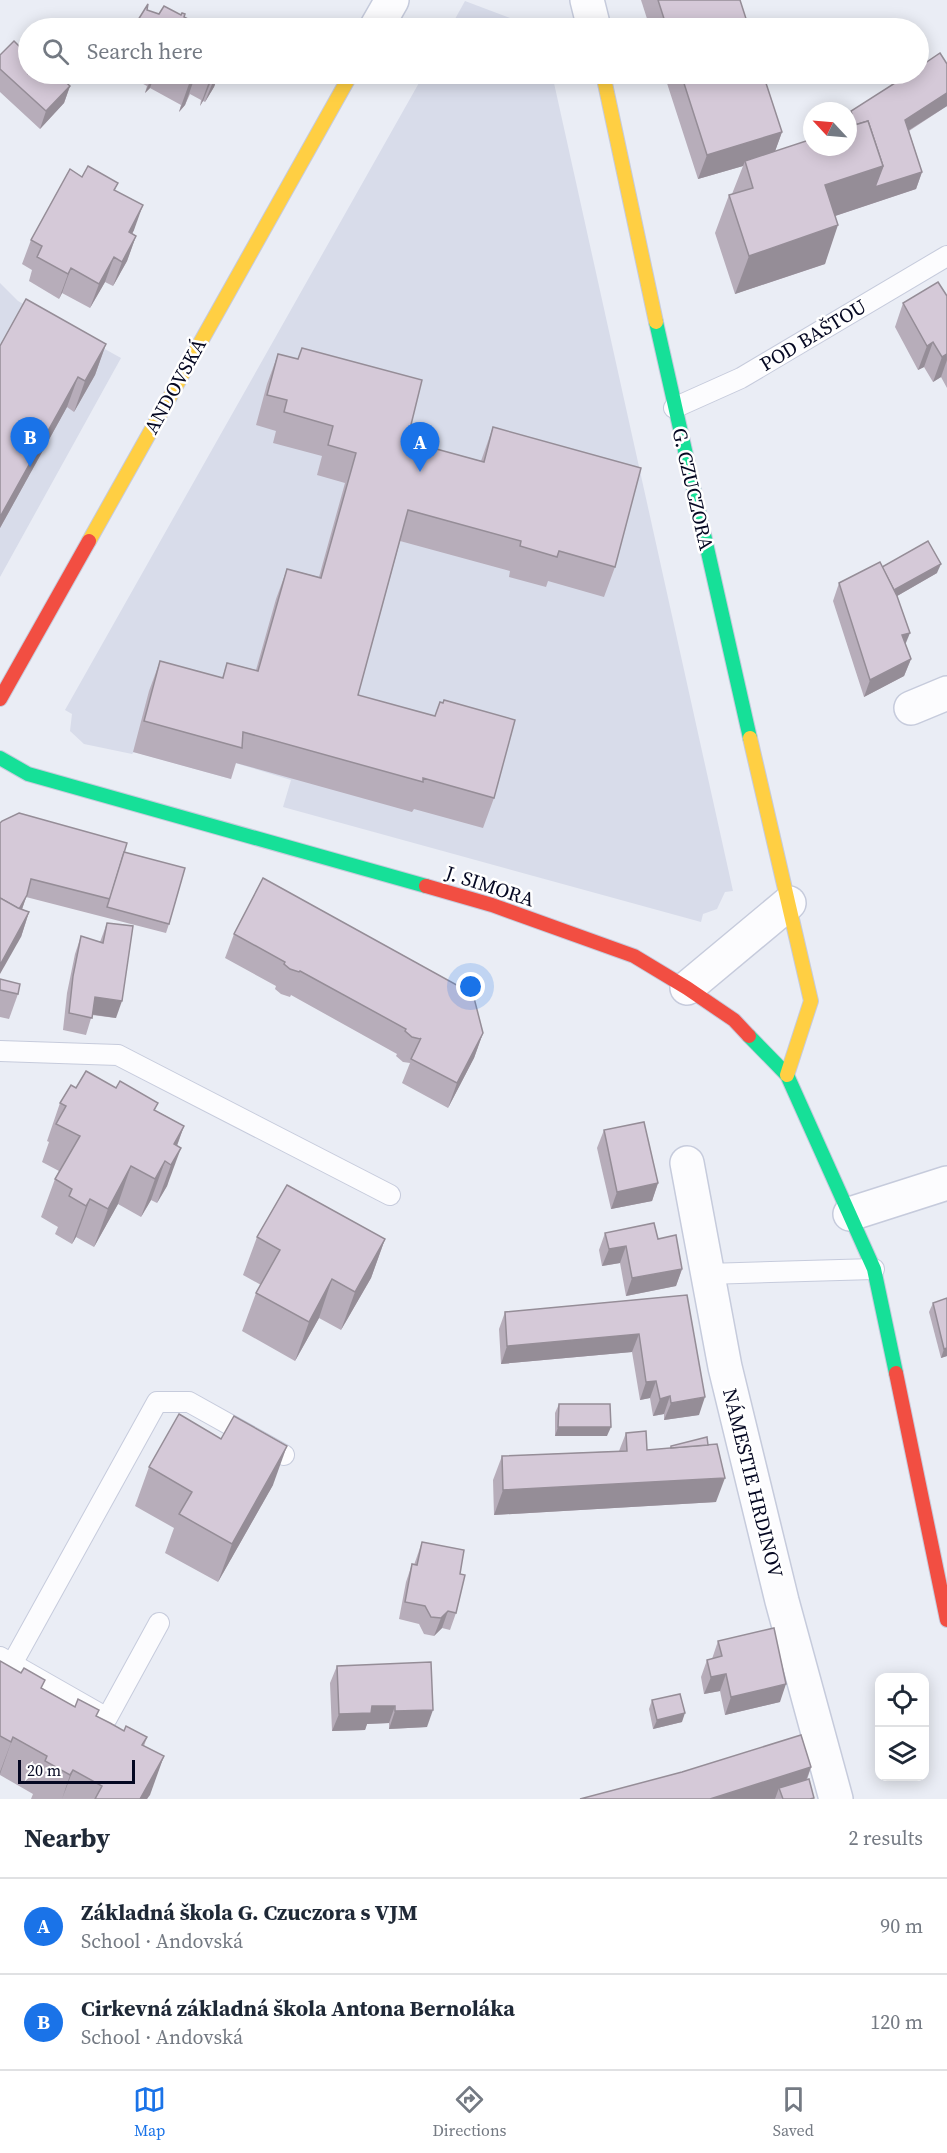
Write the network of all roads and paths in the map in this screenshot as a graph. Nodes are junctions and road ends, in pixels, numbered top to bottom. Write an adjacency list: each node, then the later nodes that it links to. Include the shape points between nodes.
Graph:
1 (392, 0): 3 (street)
2 (587, 0): 4 (street)
3 (382, 18)
4 (592, 18)
5 (345, 84): 10 (street, ANDOVSKÁ)
6 (605, 84): 8 (street, G. CZUCZORA)
7 (947, 256): 8 (lane, POD BAŠTOU, via 741,378)
8 (674, 408): 13 (street, G. CZUCZORA)
9 (947, 693): 11 (street)
10 (0, 699)
11 (911, 708)
12 (0, 758): 14 (street, J. SIMORA, via 28,774 492,905 634,956)
13 (789, 903): 14 (street); 16 (street, G. CZUCZORA, via 811,1001)
14 (687, 988): 16 (street, J. SIMORA, via 734,1020)
15 (0, 1051): 19 (lane, via 118,1055)
16 (787, 1075): 20 (street, J. SIMORA)
17 (687, 1163): 22 (street, NÁMESTIE HRDINOV)
18 (947, 1183): 20 (street)
19 (390, 1195)
20 (850, 1214): 21 (street)
21 (874, 1269): 22 (lane); 24 (street)
22 (707, 1274): 27 (street, NÁMESTIE HRDINOV, via 724,1367)
23 (284, 1455): 26 (lane, via 189,1402 157,1402)
24 (947, 1620)
25 (159, 1623): 26 (lane, via 107,1718)
26 (6, 1661)
27 (836, 1799)

